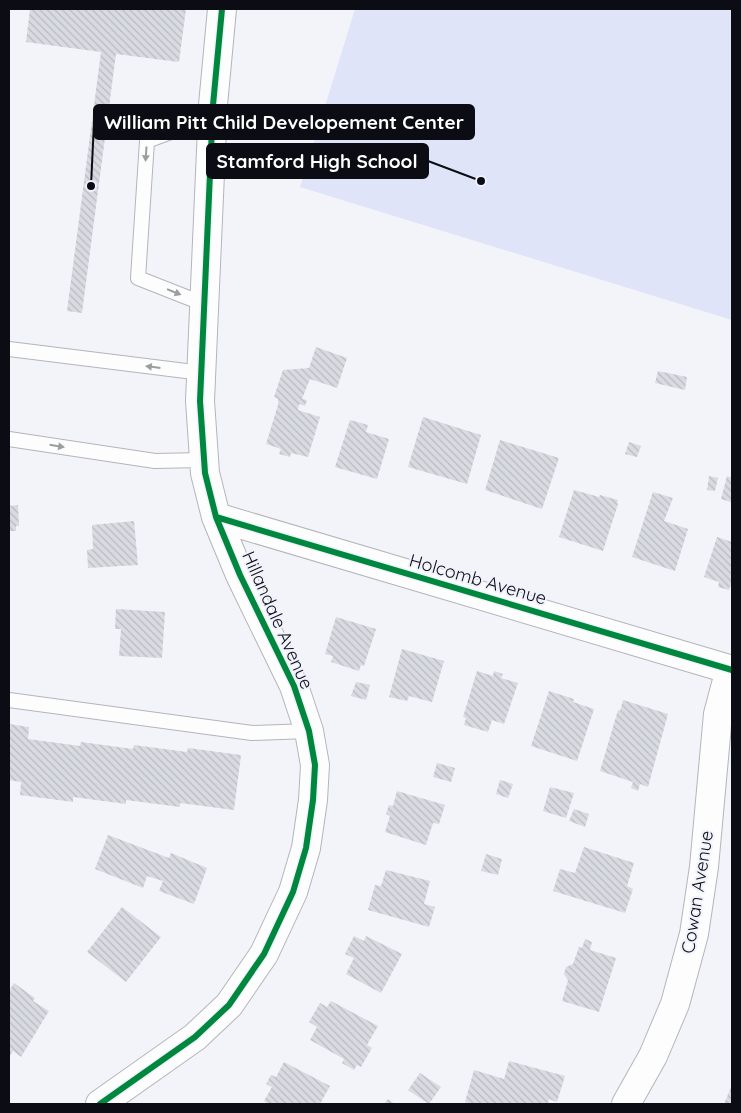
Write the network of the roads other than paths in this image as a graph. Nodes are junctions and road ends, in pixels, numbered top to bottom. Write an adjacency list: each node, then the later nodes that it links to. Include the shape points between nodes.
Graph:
1 (222, 9): 2 (street, Hillandale Avenue)
2 (213, 116): 3 (street, Hillandale Avenue); 3 (lane, one-way to 3, via 147,140 138,278)
3 (204, 304): 5 (street, Hillandale Avenue)
4 (9, 349): 5 (lane, one-way to 4)
5 (202, 373): 7 (street, Hillandale Avenue, via 200,402)
6 (9, 439): 7 (lane, one-way to 7, via 156,461)
7 (204, 460): 8 (street, Hillandale Avenue)
8 (216, 517): 9 (street, Holcomb Avenue); 11 (street, Hillandale Avenue, via 240,575 294,686)
9 (731, 669): 13 (street, Cowan Avenue, via 718,714 704,867 694,934 675,1004 653,1056)
10 (9, 700): 11 (lane, via 252,733)
11 (308, 731): 12 (street, Hillandale Avenue, via 315,765 306,848 293,892 264,954 229,1005 195,1037)
12 (100, 1104)
13 (626, 1104)

